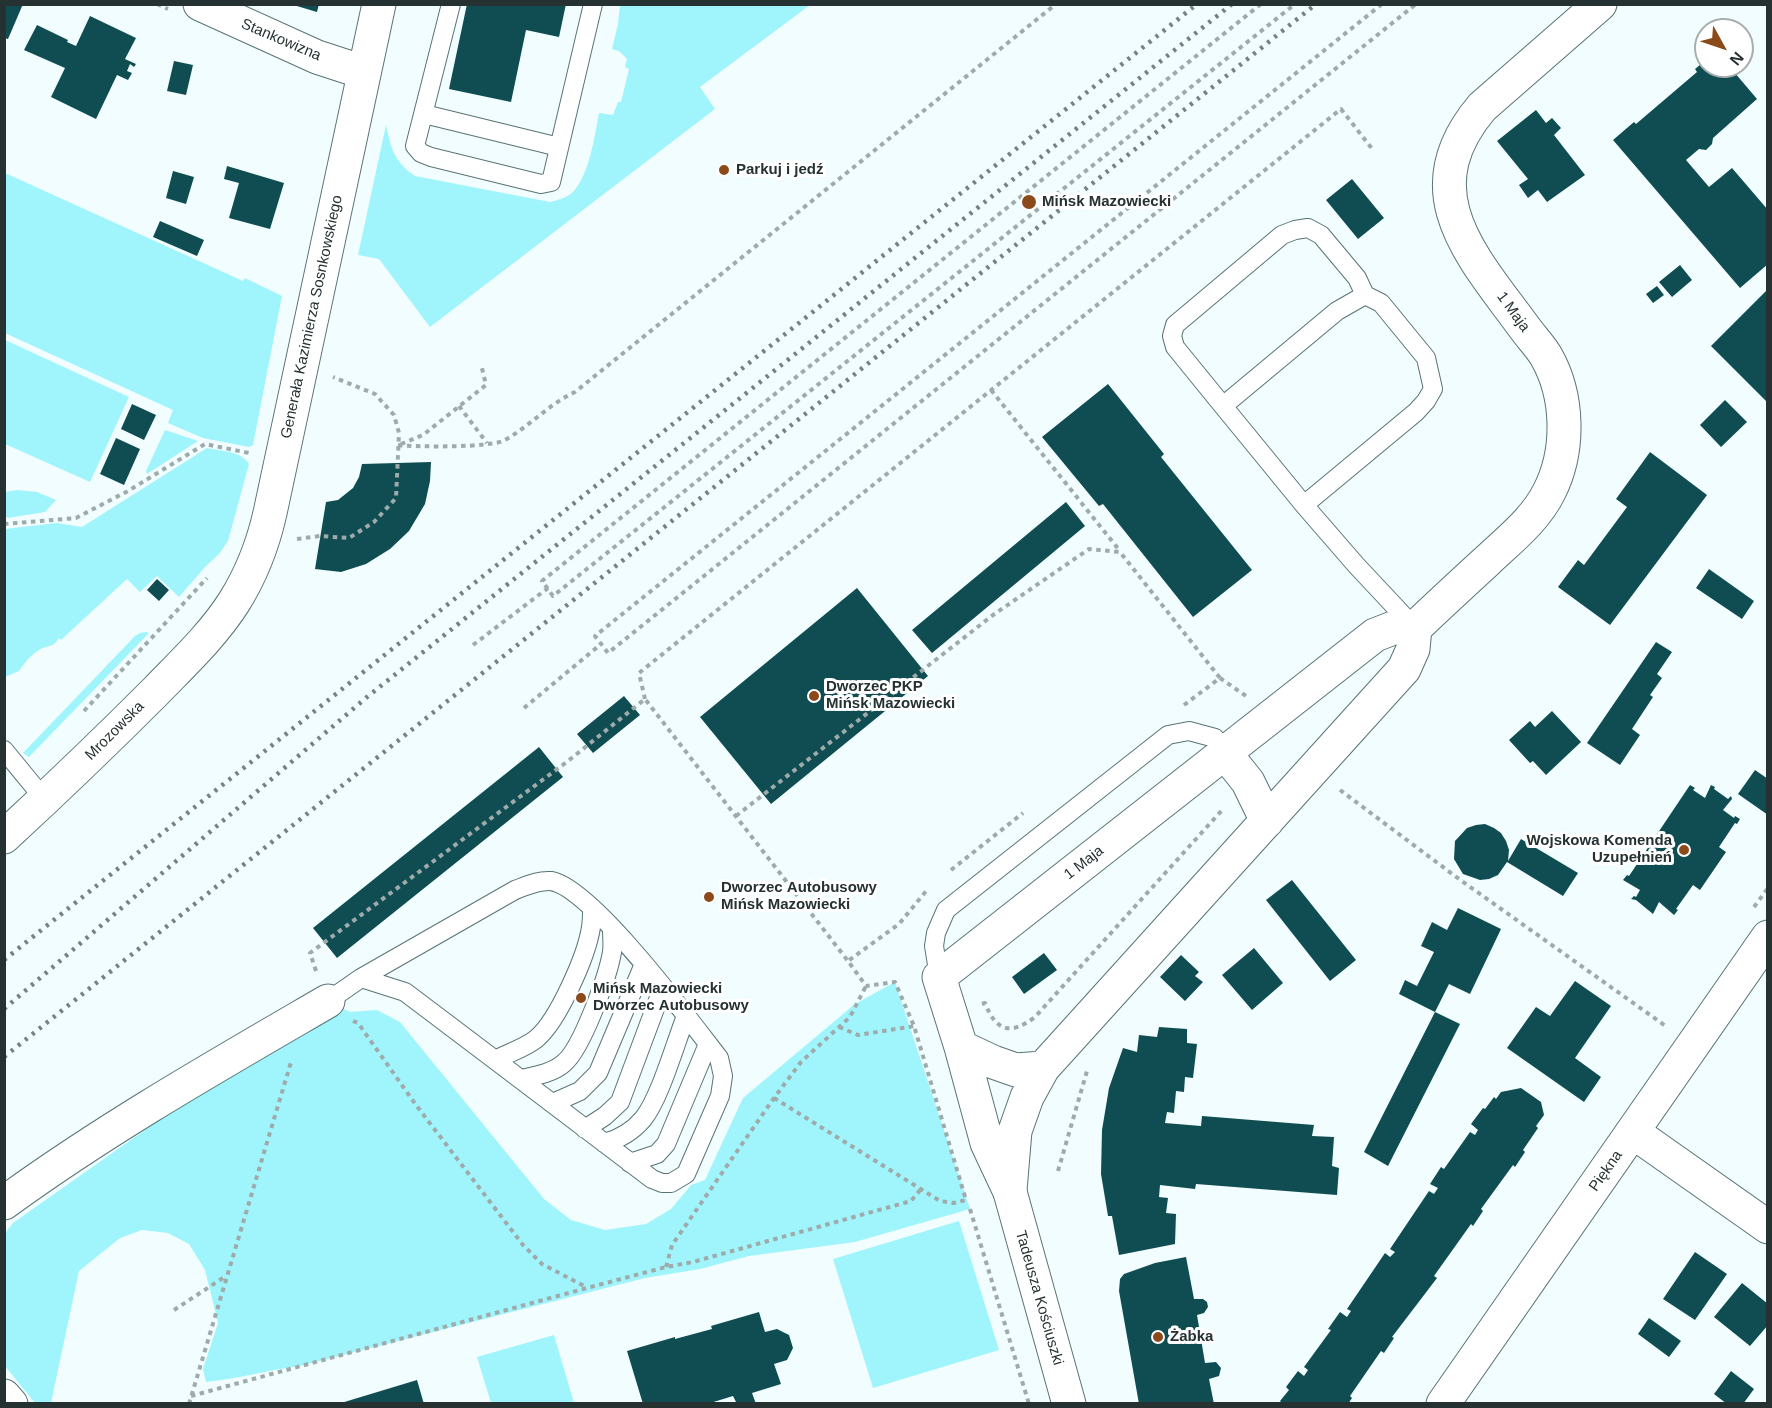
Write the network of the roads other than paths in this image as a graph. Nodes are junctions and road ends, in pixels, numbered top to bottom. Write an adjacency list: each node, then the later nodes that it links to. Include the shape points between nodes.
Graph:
1 (200, 4): 6 (street, Stankowizna, via 317,57)
2 (379, 4): 6 (street, Generała Kazimierza Sosnkowskiego)
3 (451, 4): 7 (lane)
4 (593, 4): 8 (lane)
5 (1599, 4): 13 (street, 1 Maja, via 1482,107 1468,124 1454,153 1449,189 1458,226 1479,265 1546,357 1561,394 1565,428 1555,477 1539,509)
6 (363, 72): 12 (street, Generała Kazimierza Sosnkowskiego, via 265,533 247,578)
7 (424, 114): 8 (lane); 8 (lane, via 415,146 421,153 541,184 551,182)
8 (559, 147)
9 (1365, 295): 10 (lane, via 1337,311); 10 (lane, via 1357,278 1321,235 1308,228 1282,235 1175,325 1175,347); 11 (lane, via 1381,303 1426,358 1433,389 1416,412)
10 (1223, 406): 11 (lane)
11 (1304, 505): 13 (lane)
12 (222, 620): 16 (street, Mrozowska)
13 (1415, 628): 14 (street, 1 Maja, via 1393,628 1375,635); 17 (street, via 1413,649 1404,669)
14 (1220, 745): 17 (street, via 1248,782); 23 (street, 1 Maja); 23 (lane, via 1190,731 1168,735 946,910 934,946)
15 (4, 750): 16 (lane)
16 (45, 800): 18 (street, Mrozowska)
17 (1266, 821): 31 (street)
18 (4, 837)
19 (592, 909): 20 (lane); 24 (lane, via 571,890 552,881 532,884); 30 (lane, via 587,942 550,1024 535,1040)
20 (612, 929): 22 (lane); 32 (lane, via 606,975 575,1050 563,1064 547,1073)
21 (1767, 938): 35 (street, Piękna)
22 (644, 964): 25 (lane); 33 (lane, via 598,1073 579,1091)
23 (939, 977): 29 (street)
24 (361, 978): 26 (lane); 30 (lane, via 405,992)
25 (663, 987): 27 (lane); 34 (lane, via 620,1102)
26 (331, 998): 39 (street, via 155,1102)
27 (686, 1016): 28 (lane); 36 (lane, via 643,1118 618,1140)
28 (708, 1044): 37 (lane, via 666,1144 657,1154); 37 (lane, via 719,1058 723,1076 720,1096 686,1174 671,1183 662,1183)
29 (961, 1047): 31 (street, via 1016,1070); 38 (street, via 987,1143)
30 (495, 1060): 32 (lane)
31 (1043, 1068): 38 (street, via 1015,1131)
32 (521, 1079): 33 (lane)
33 (553, 1103): 34 (lane)
34 (585, 1129): 36 (lane)
35 (1633, 1132): 40 (street); 44 (street, Piękna)
36 (604, 1143): 37 (lane)
37 (630, 1163)
38 (1010, 1192): 43 (street, Tadeusza Kościuszki)
39 (4, 1203)
40 (1767, 1227)
41 (4, 1395): 42 (street)
42 (11, 1404)
43 (1069, 1404)
44 (1443, 1404)

